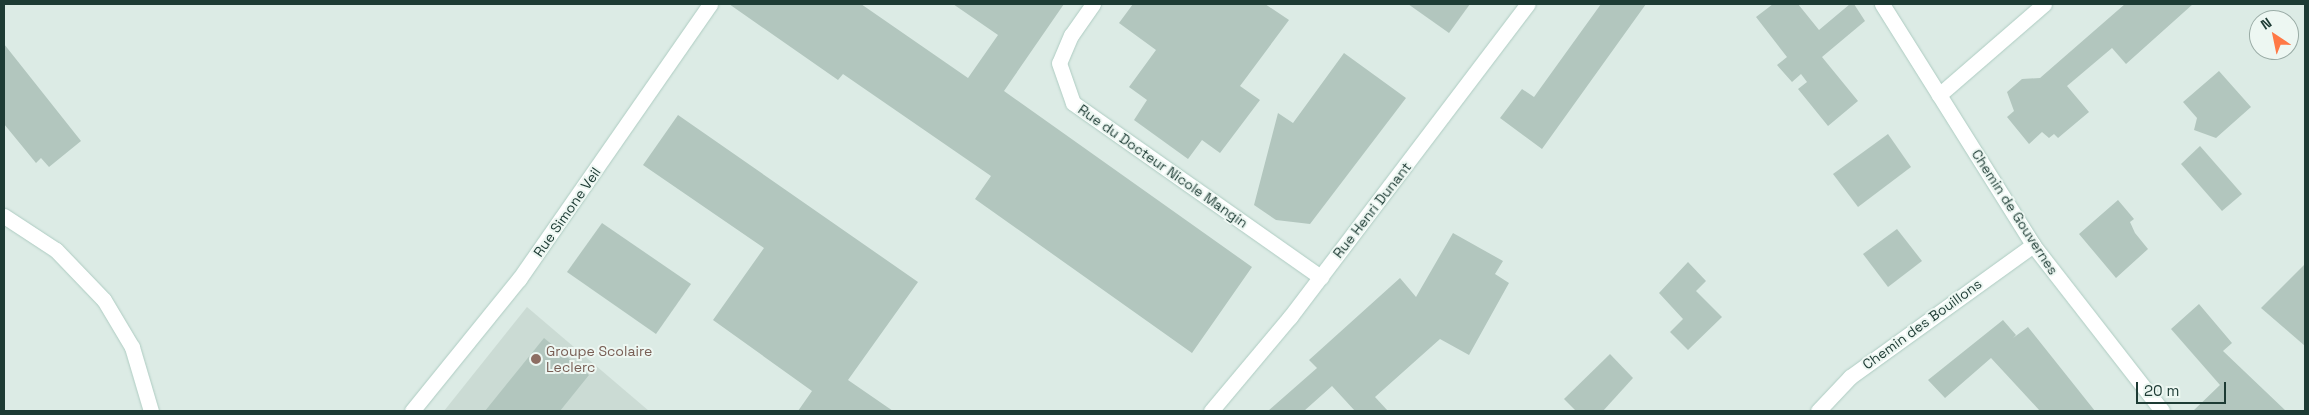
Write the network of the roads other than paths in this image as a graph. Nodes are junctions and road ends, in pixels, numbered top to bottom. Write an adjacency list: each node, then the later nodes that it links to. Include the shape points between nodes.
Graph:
1 (710, 4): 11 (street, Rue Simone Veil, via 525,271)
2 (1093, 4): 9 (street, Rue du Docteur Nicole Mangin, via 1071,35 1059,63 1073,103)
3 (1528, 4): 9 (street, Rue Henri Dunant)
4 (1882, 4): 6 (street, Chemin de Gouvernes)
5 (2044, 4): 6 (street)
6 (1939, 95): 8 (street, Chemin de Gouvernes)
7 (4, 216): 10 (street, via 63,256 104,300 132,347)
8 (2033, 245): 13 (street, Chemin des Bouillons, via 1850,377); 14 (street, Chemin de Gouvernes)
9 (1320, 277): 12 (street, Rue Henri Dunant)
10 (152, 411)
11 (412, 411)
12 (1211, 411)
13 (1818, 411)
14 (2162, 411)

